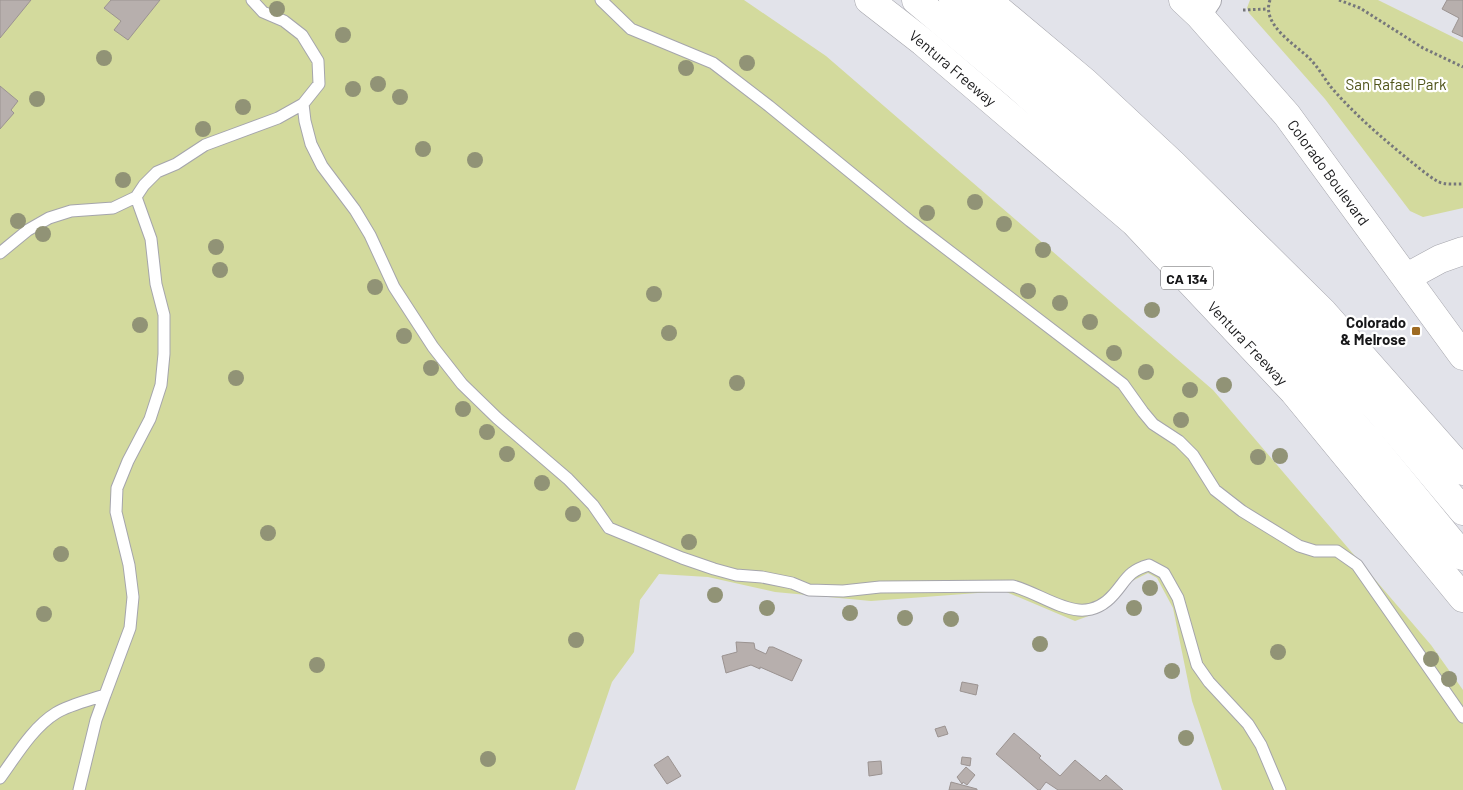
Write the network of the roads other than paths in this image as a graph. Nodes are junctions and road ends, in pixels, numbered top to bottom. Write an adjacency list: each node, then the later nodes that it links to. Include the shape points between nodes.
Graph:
1 (252, 0): 8 (lane, via 263,12 284,21 302,36 318,61 319,84)
2 (601, 0): 19 (lane, via 631,29 713,63 910,221 1123,384 1153,424 1193,454 1215,490 1242,511 1299,546 1337,551 1357,565)
3 (869, 0): 17 (main road, Ventura Freeway / CA 134, via 1134,222 1294,392)
4 (916, 0): 16 (main road, via 1109,168 1250,306 1367,439)
5 (953, 0): 15 (main road, via 1101,128 1215,236 1380,412)
6 (987, 0): 14 (main road, via 1092,89 1173,164 1316,305)
7 (1197, 5): 12 (main road, Colorado Boulevard, via 1287,115)
8 (303, 104): 9 (lane, via 278,118 205,145 157,172); 22 (lane, via 311,144 322,166 355,210 394,287 433,347 462,384 568,479 609,528 714,569 736,575 762,576 809,590 1013,586 1075,610 1090,611 1102,606 1135,569 1149,566 1164,573 1178,598 1197,664 1209,682 1248,724 1261,745)
9 (136, 197): 11 (lane, via 113,208 71,211 49,218); 18 (lane, via 151,239 156,284 164,315 164,354 161,385 150,419 117,488 116,512 133,597 130,628)
10 (1463, 251): 12 (main road)
11 (0, 253)
12 (1407, 277): 13 (main road, Colorado Boulevard)
13 (1463, 356)
14 (1463, 471)
15 (1463, 511)
16 (1463, 556)
17 (1463, 598)
18 (105, 695): 20 (lane, via 57,712 42,724); 21 (lane)
19 (1463, 717)
20 (0, 778)
21 (79, 790)
22 (1280, 790)

